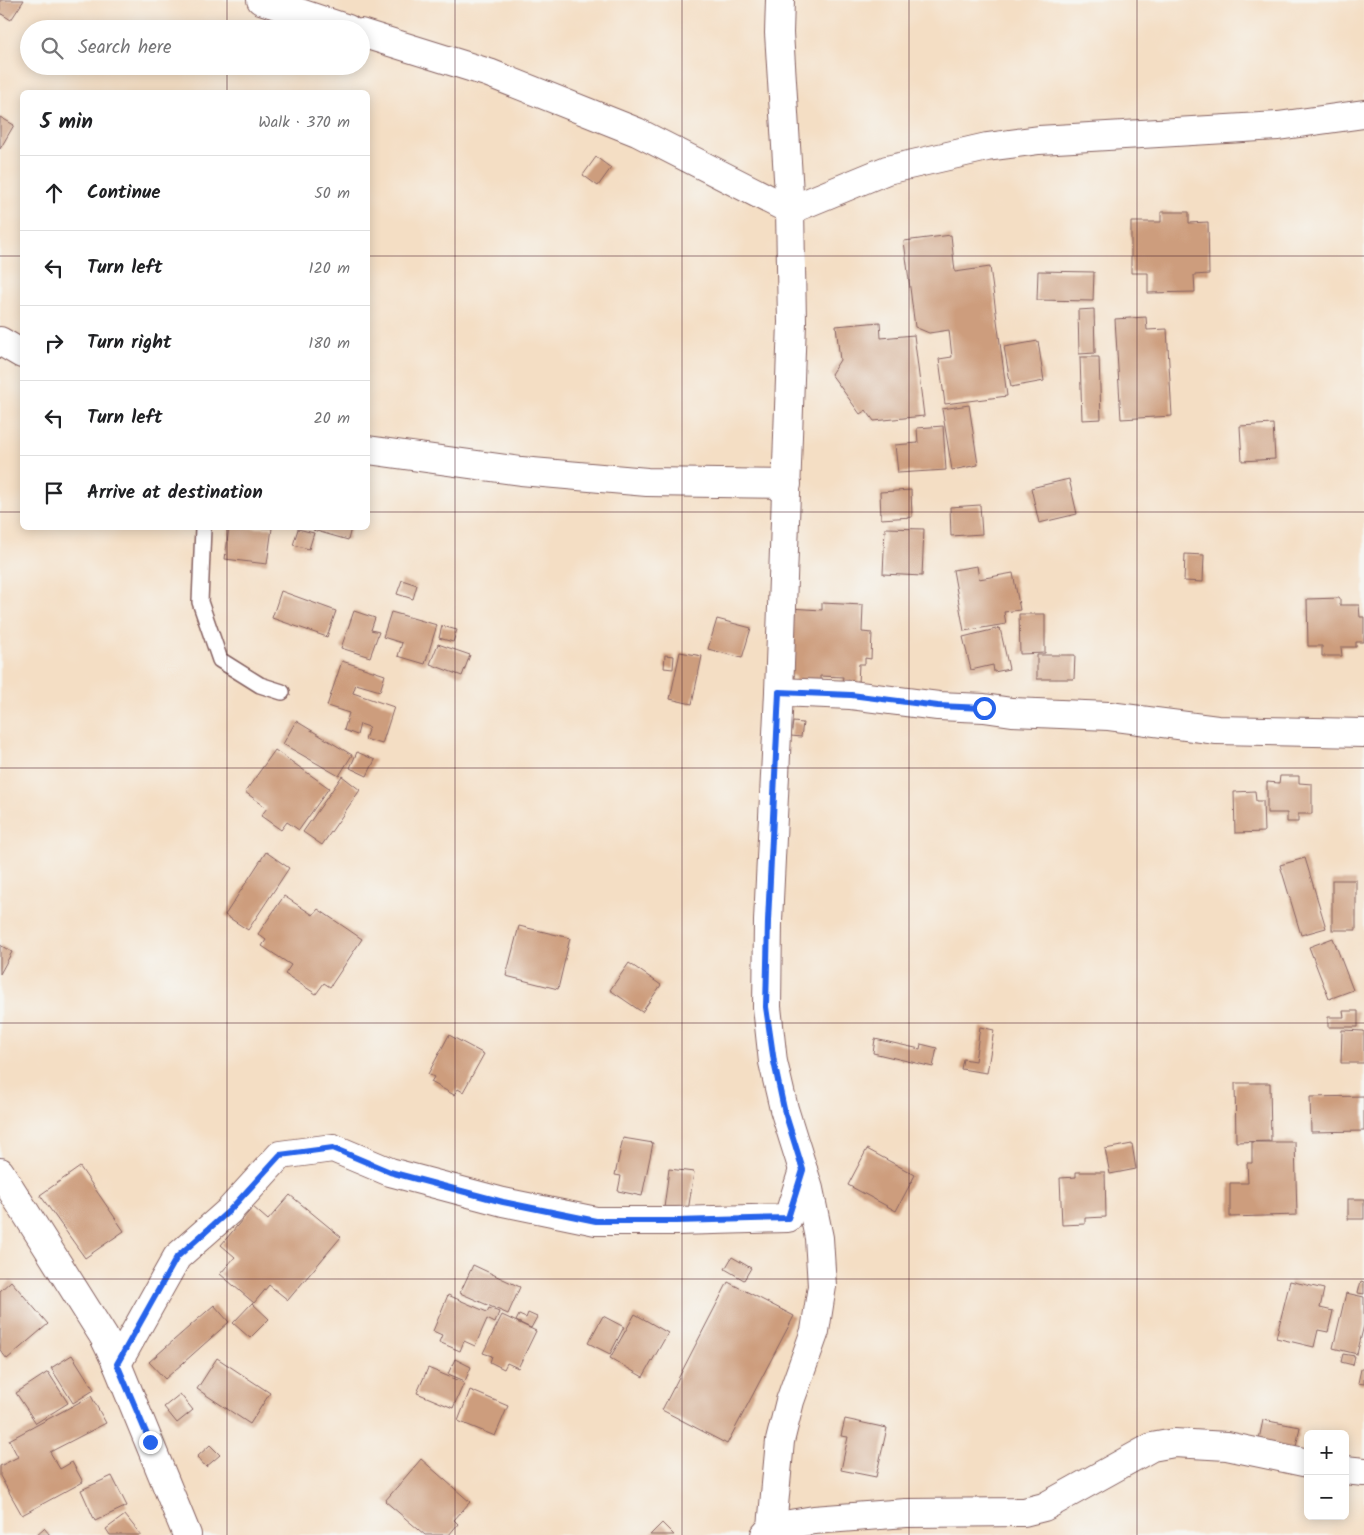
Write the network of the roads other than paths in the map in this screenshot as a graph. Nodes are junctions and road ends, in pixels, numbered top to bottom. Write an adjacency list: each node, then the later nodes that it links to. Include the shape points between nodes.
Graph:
1 (261, 0): 3 (street)
2 (780, 0): 6 (street, via 779,33)
3 (321, 20)
4 (370, 36): 6 (street, via 489,73 637,132)
5 (1364, 114): 6 (street, via 1278,126 1039,140 987,147 887,170)
6 (790, 210): 10 (street, via 792,322)
7 (0, 341): 8 (street)
8 (20, 353)
9 (370, 450): 10 (street, via 647,482)
10 (787, 484): 13 (street)
11 (203, 530): 12 (lane, via 200,602 220,660 260,685)
12 (282, 692)
13 (779, 692): 14 (street, via 851,695 1012,712 1109,716 1217,730); 15 (street, via 766,1007 784,1109)
14 (1364, 733)
15 (803, 1170): 17 (street, via 788,1218 596,1221 503,1202 390,1172 333,1148 280,1155 229,1211 177,1257); 21 (street, via 819,1238 822,1286 815,1331 790,1401 780,1441)
16 (0, 1172): 17 (street, via 104,1337)
17 (117, 1364): 22 (street)
18 (1304, 1462): 21 (street, via 1227,1446 1174,1443 1152,1448 1044,1508 1024,1512 906,1513 814,1520)
19 (1349, 1470): 20 (street)
20 (1364, 1472)
21 (768, 1531)
22 (187, 1535)

